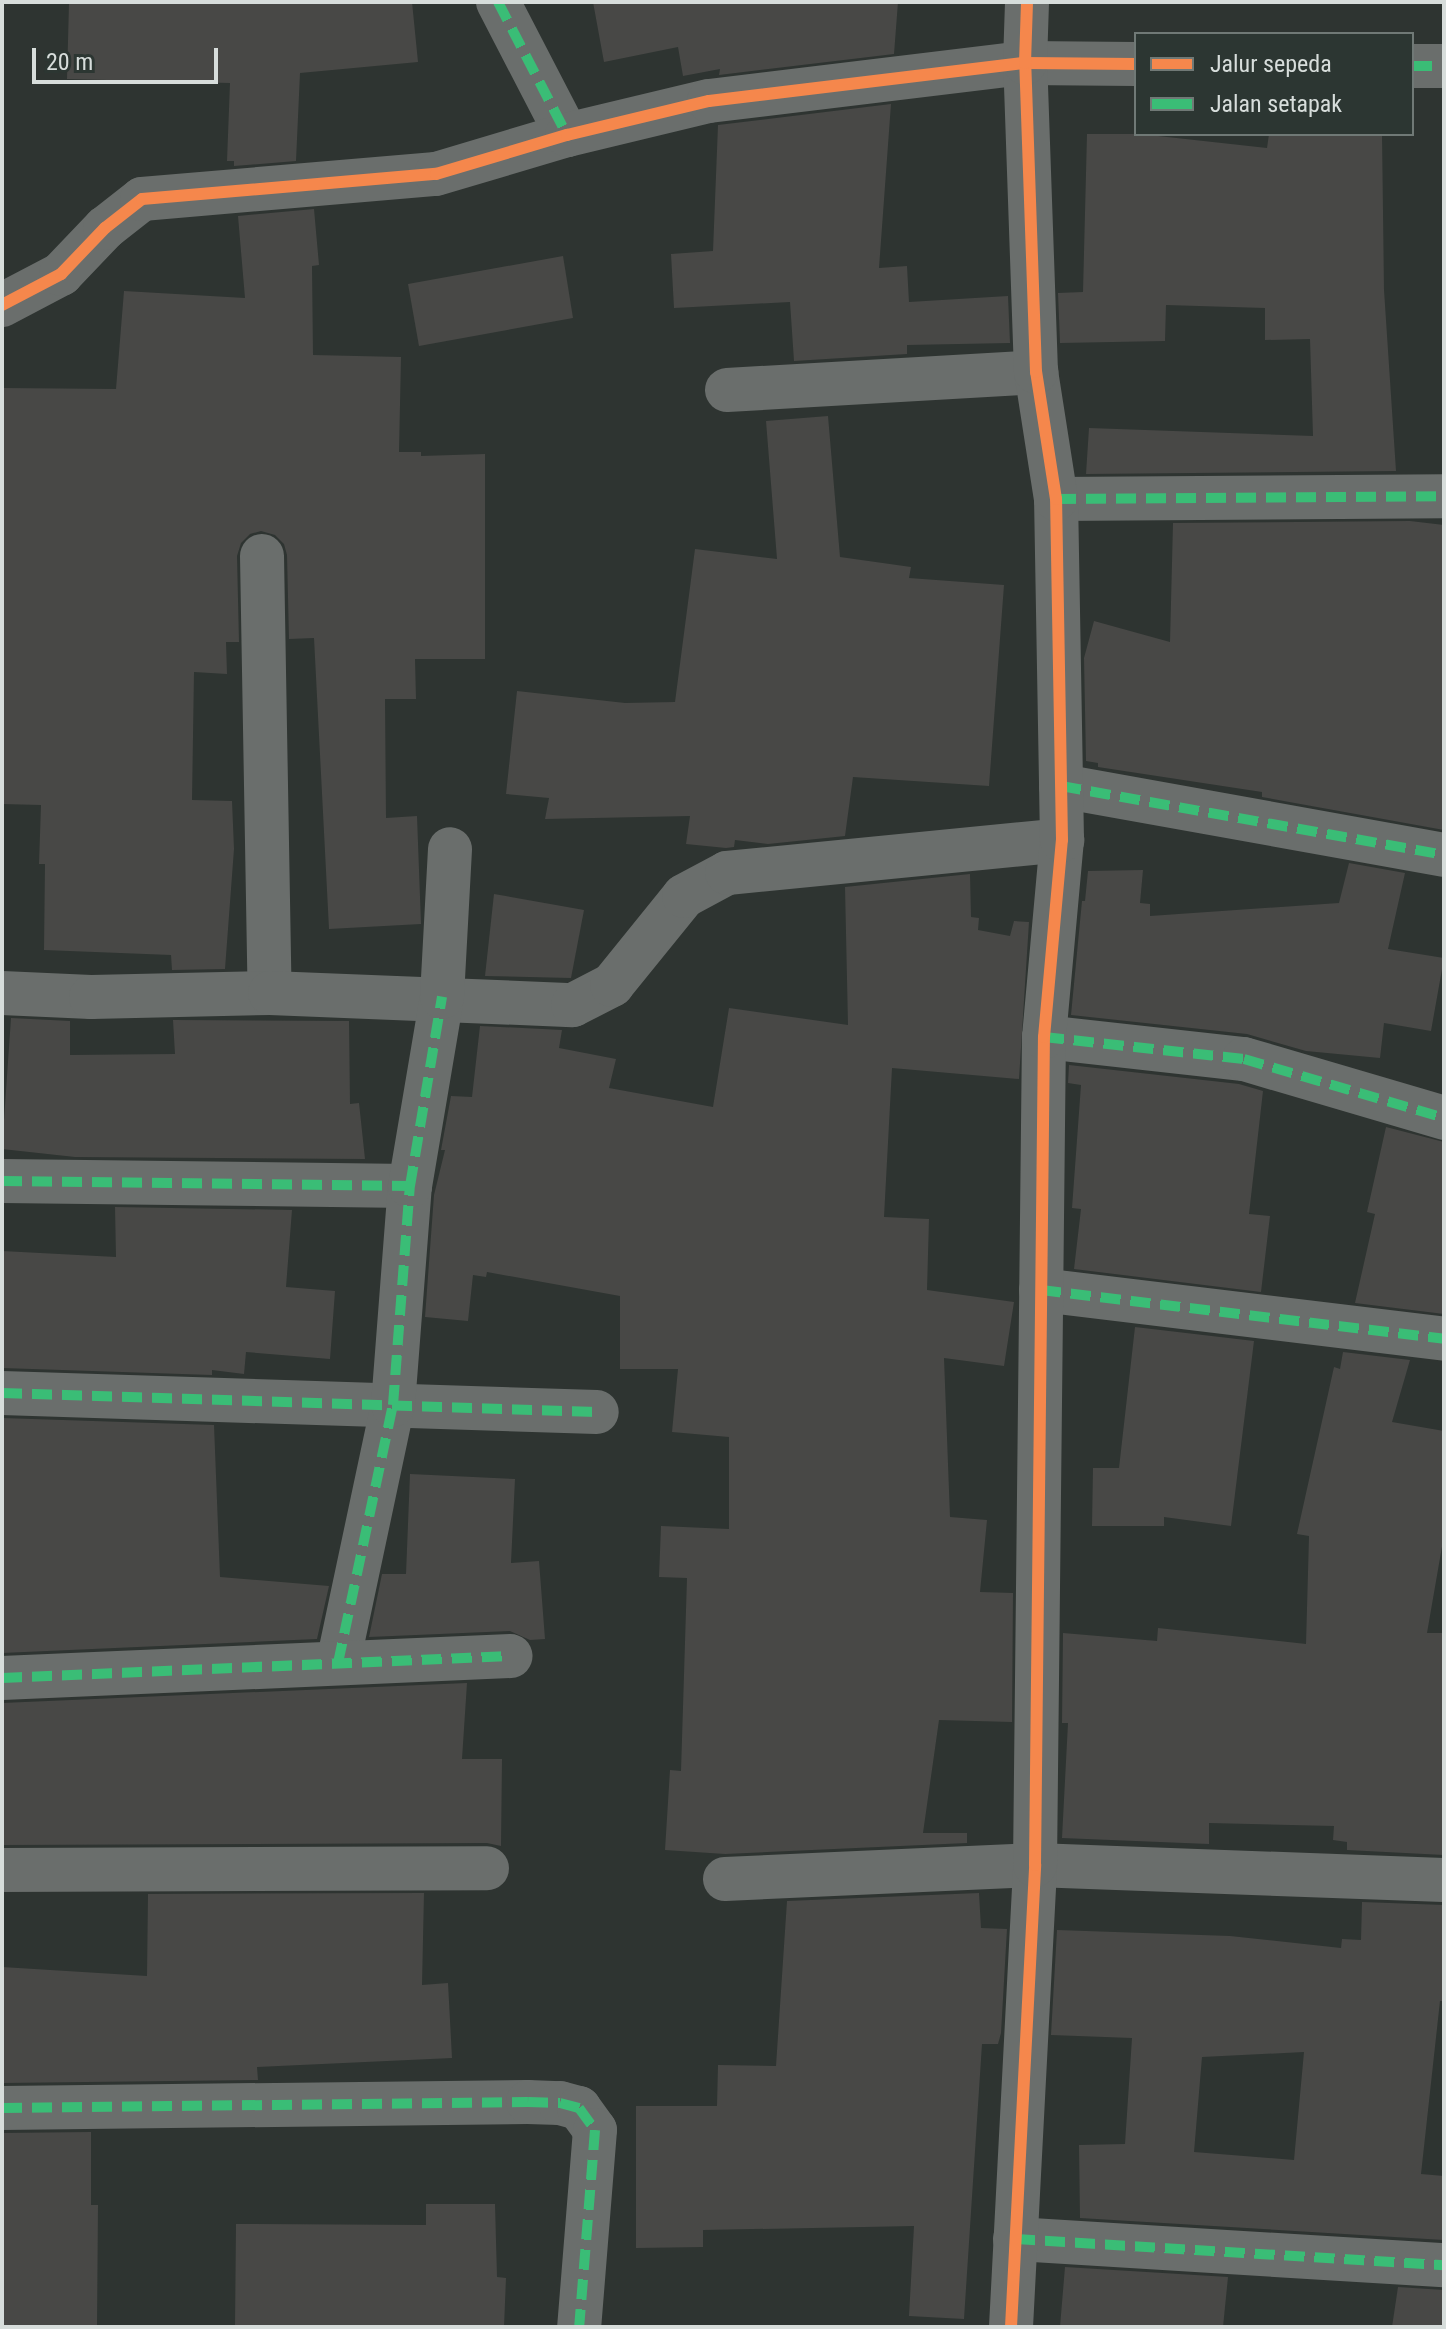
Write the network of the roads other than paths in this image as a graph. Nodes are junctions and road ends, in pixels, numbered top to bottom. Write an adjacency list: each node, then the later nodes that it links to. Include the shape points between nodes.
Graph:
1 (498, 2): 7 (street)
2 (1027, 2): 3 (street)
3 (1025, 63): 4 (street); 7 (street, via 709,101); 9 (street)
4 (1134, 64)
5 (1414, 66): 6 (street)
6 (1444, 66)
7 (567, 135): 8 (street, via 436,174 142,199 61,274)
8 (2, 305)
9 (1036, 372): 10 (street); 12 (street)
10 (727, 390)
11 (1444, 496): 12 (street)
12 (1056, 499): 14 (street)
13 (262, 556): 19 (street)
14 (1061, 786): 15 (street); 17 (street)
15 (1062, 840): 20 (street, via 727,873 684,896 612,985 593,997 548,1007); 21 (street)
16 (450, 849): 20 (street)
17 (1444, 855)
18 (2, 993): 19 (street)
19 (270, 993): 20 (street)
20 (442, 997): 24 (street)
21 (1044, 1037): 22 (street, via 1244,1059); 25 (street)
22 (1444, 1118)
23 (2, 1181): 24 (street)
24 (410, 1186): 28 (street)
25 (1041, 1290): 26 (street); 33 (street)
26 (1444, 1339)
27 (2, 1393): 28 (street)
28 (393, 1405): 29 (street); 31 (street)
29 (597, 1412)
30 (511, 1656): 31 (street)
31 (338, 1663): 32 (street)
32 (2, 1678)
33 (1035, 1865): 36 (street); 37 (street); 39 (street)
34 (487, 1868): 35 (street)
35 (2, 1870)
36 (725, 1879)
37 (1444, 1880)
38 (2, 2108): 41 (street, via 528,2102 579,2108 595,2130)
39 (1015, 2239): 40 (street); 42 (street)
40 (1444, 2265)
41 (579, 2327)
42 (1011, 2327)

